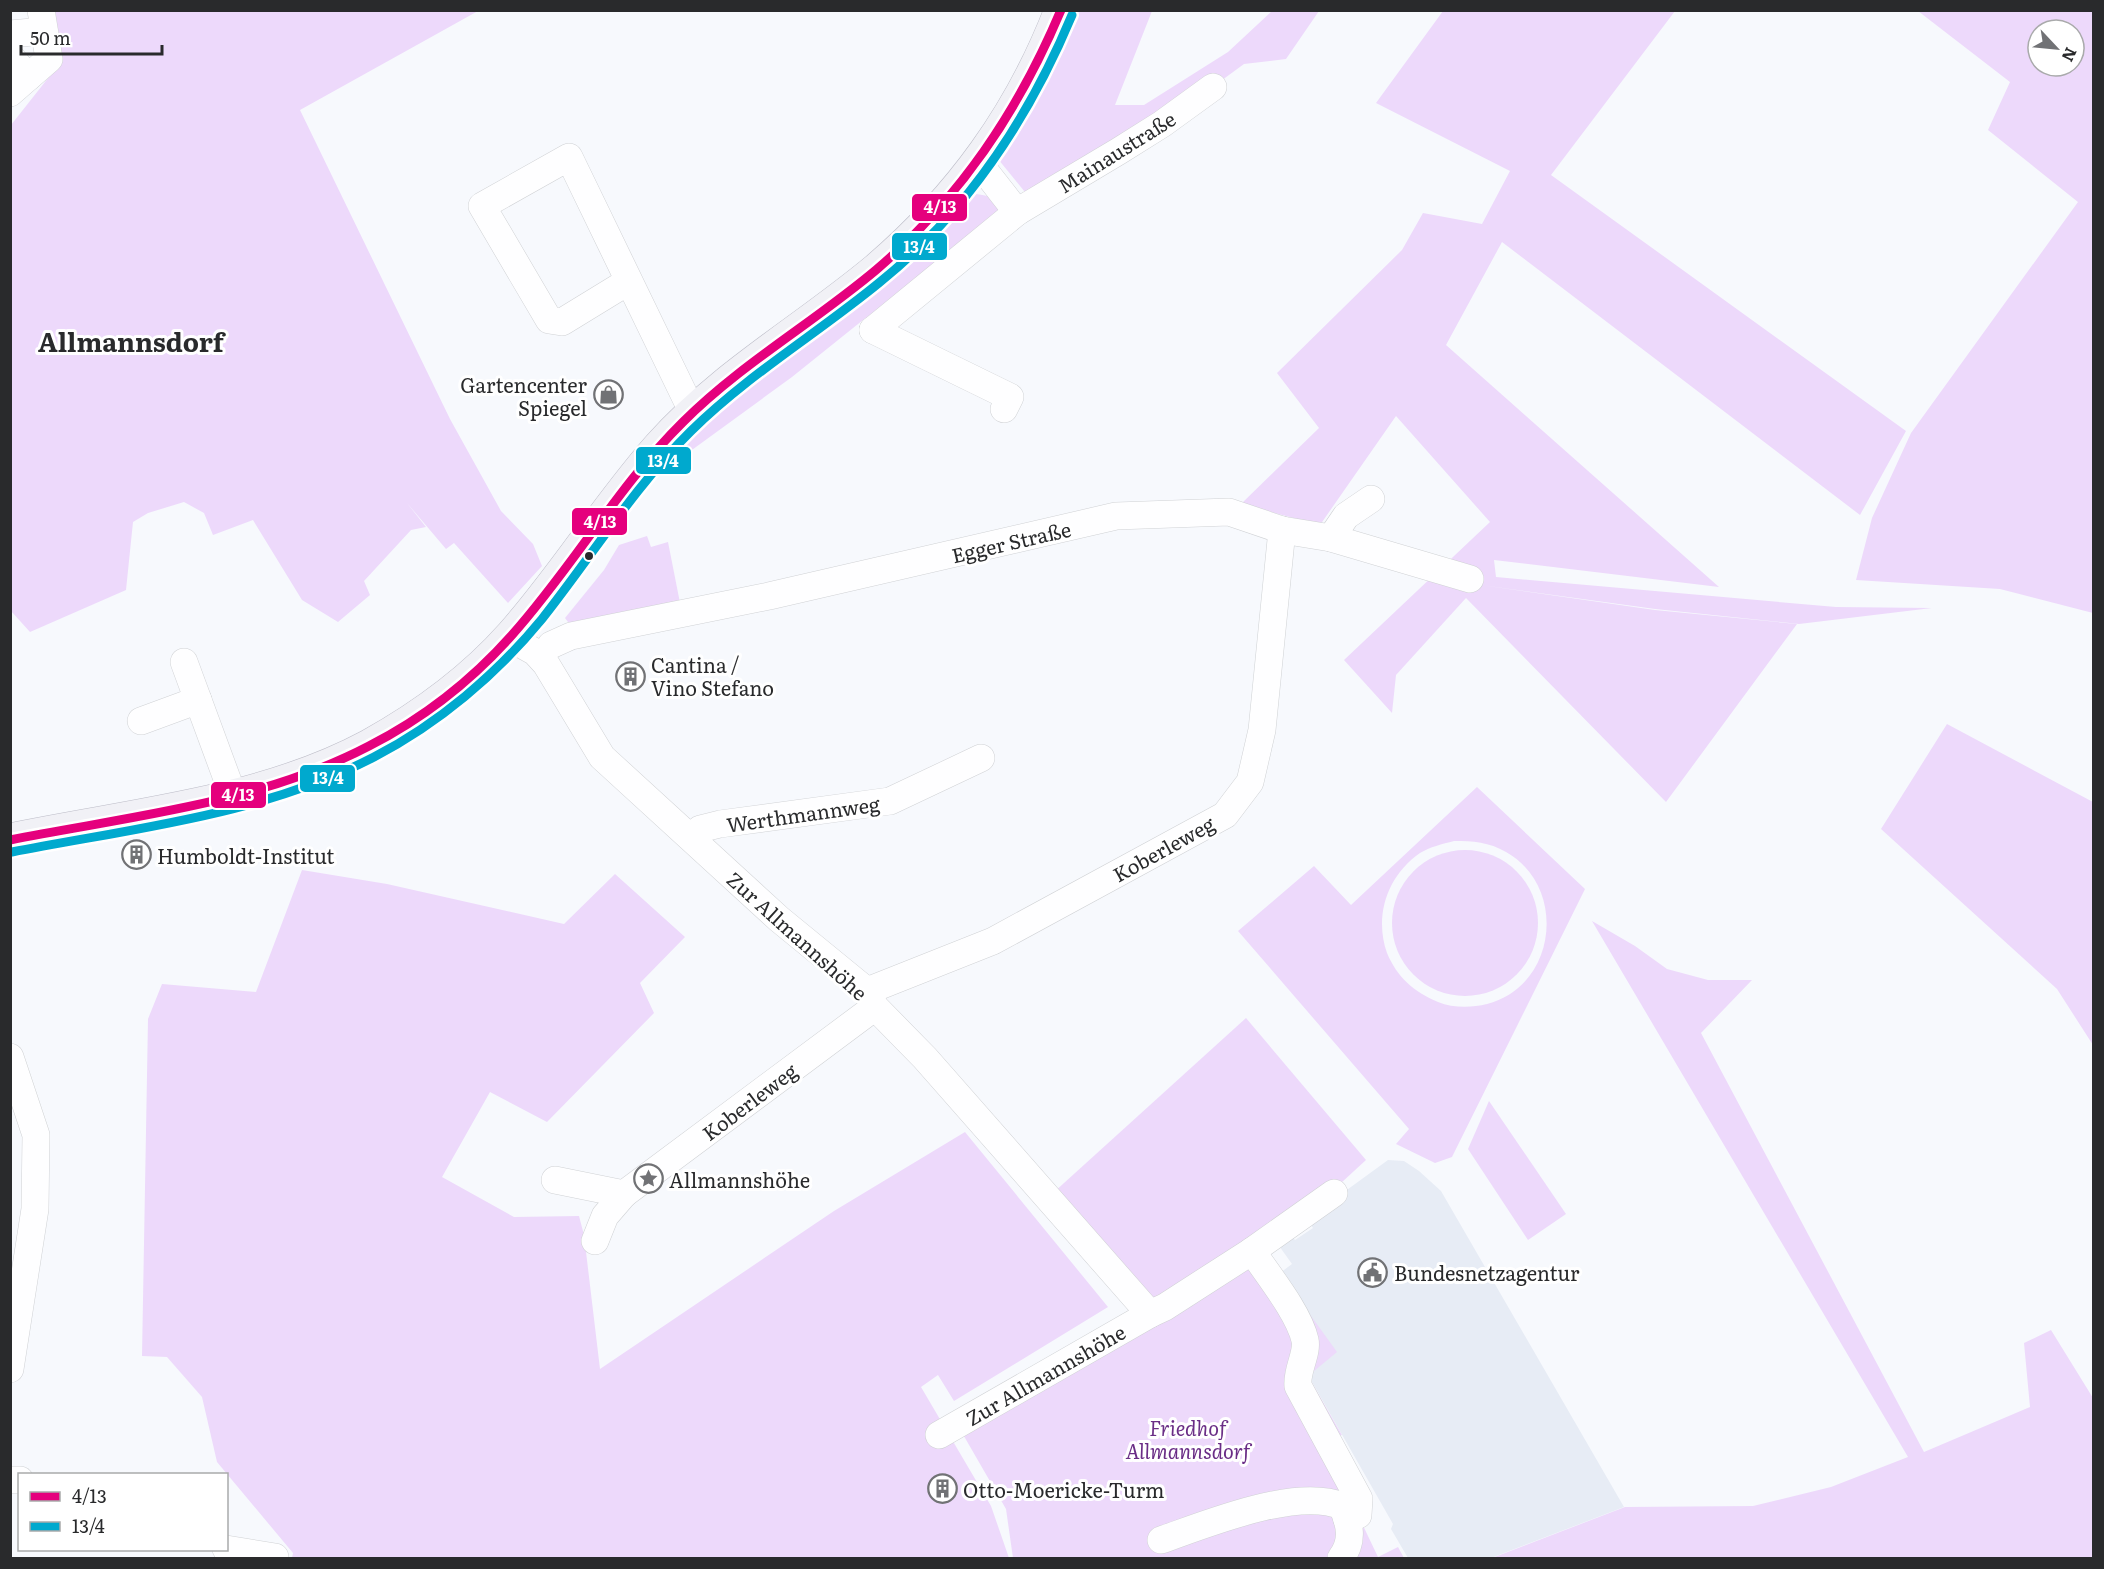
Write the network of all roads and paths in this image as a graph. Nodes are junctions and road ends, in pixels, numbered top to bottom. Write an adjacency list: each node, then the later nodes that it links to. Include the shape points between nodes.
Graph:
1 (1061, 10): 7 (main road, via 1013,113)
2 (42, 21): 3 (street); 5 (street, via 49,58)
3 (10, 34)
4 (10, 56): 5 (street)
5 (19, 85)
6 (1213, 87): 8 (street, Mainaustraße, via 1162,124)
7 (978, 162): 8 (street); 11 (main road, via 919,231 875,270 773,346)
8 (1017, 212): 10 (street, Mainaustraße, via 865,331 1010,397)
9 (629, 281): 9 (street, via 569,157 482,206 549,320 562,322); 11 (street)
10 (1004, 409)
11 (693, 413): 16 (main road, via 645,464)
12 (1371, 499): 14 (street, via 1346,516)
13 (1282, 530): 14 (street, Egger Straße); 17 (street, Egger Straße, via 1229,512 1116,516 769,596 571,636); 25 (street, Koberleweg, via 1262,730 1250,782 1224,815 993,941)
14 (1331, 538): 15 (street, Egger Straße)
15 (1470, 579)
16 (519, 627): 17 (street, Zur Allmannshöhe, via 535,652); 22 (main road, via 464,681 417,717 371,745 290,779)
17 (549, 654): 23 (street, Zur Allmannshöhe, via 602,757)
18 (184, 662): 19 (street)
19 (198, 700): 20 (street); 22 (street)
20 (141, 721)
21 (981, 758): 23 (street, Werthmannweg, via 890,801 720,824 700,829)
22 (233, 795): 24 (main road)
23 (692, 838): 25 (street, Zur Allmannshöhe)
24 (10, 840)
25 (871, 999): 29 (street, Koberleweg); 32 (street, Zur Allmannshöhe)
26 (10, 1057): 33 (street, via 36,1135 35,1209)
27 (555, 1180): 29 (street)
28 (1334, 1193): 31 (street, Zur Allmannshöhe)
29 (624, 1194): 30 (street, Koberleweg, via 604,1216)
30 (595, 1241)
31 (1252, 1251): 32 (street, Zur Allmannshöhe); 35 (street, via 1294,1314 1306,1342 1298,1386 1341,1447 1359,1499)
32 (1150, 1314): 34 (street, Zur Allmannshöhe)
33 (10, 1370)
34 (939, 1435)
35 (1358, 1522): 36 (street, via 1342,1506 1306,1500 1239,1513); 39 (street, via 1351,1529)
36 (1161, 1540)
37 (228, 1550): 38 (street)
38 (275, 1558)
39 (1341, 1558)

